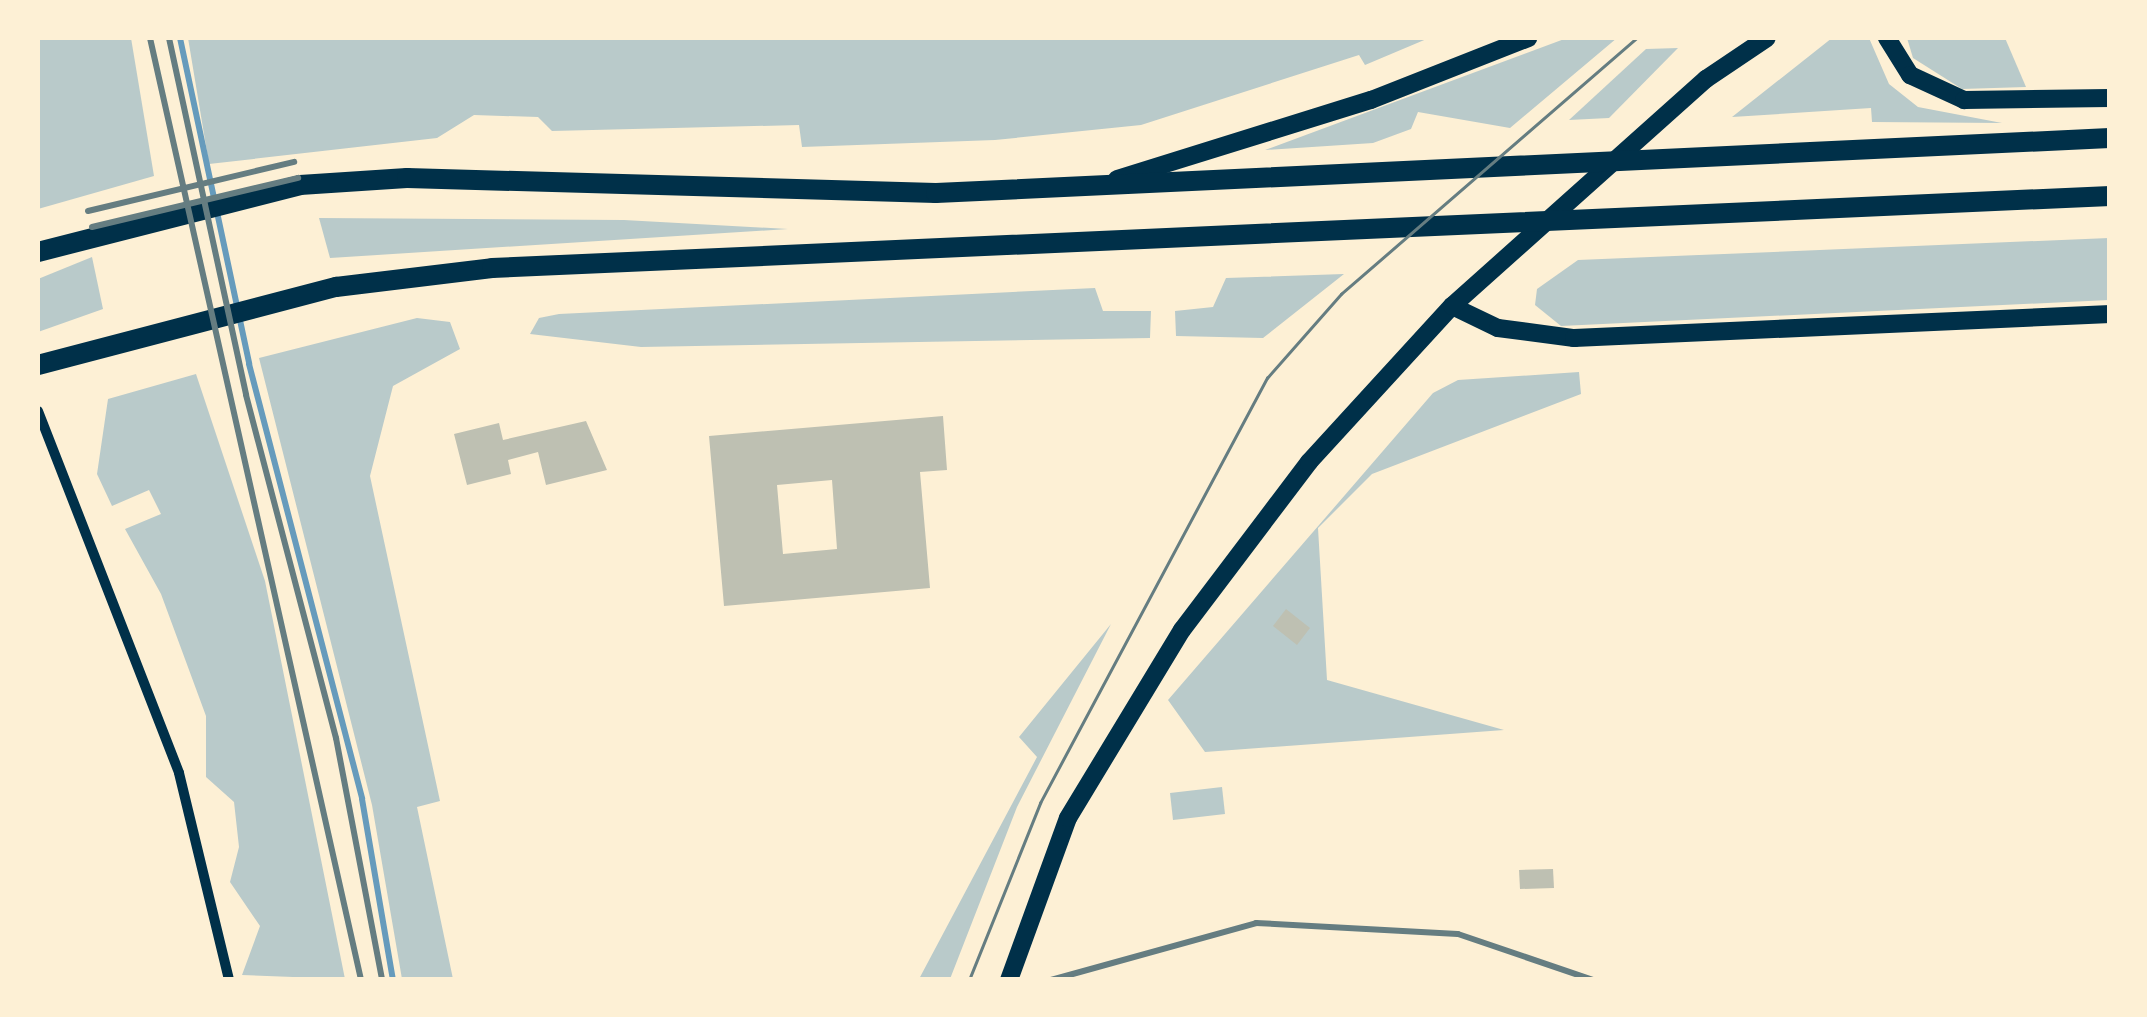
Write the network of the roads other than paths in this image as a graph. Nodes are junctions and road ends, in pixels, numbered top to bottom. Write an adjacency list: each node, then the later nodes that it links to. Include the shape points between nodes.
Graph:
1 (1528, 38): 8 (main road, via 1371,100)
2 (1752, 38): 5 (main road)
3 (1766, 38): 5 (main road)
4 (1887, 38): 6 (main road, via 1910,75 1964,100)
5 (1736, 55): 11 (main road)
6 (2110, 98)
7 (2110, 138): 8 (main road)
8 (1091, 185): 10 (main road, via 936,193 407,178 300,186)
9 (2110, 196): 13 (main road, via 646,259 336,287)
10 (38, 252)
11 (1452, 306): 12 (main road, via 1498,328 1574,338); 16 (main road, via 1309,462 1162,659 1068,818)
12 (2110, 314)
13 (38, 365)
14 (38, 411): 15 (street, via 179,772)
15 (229, 980)
16 (1009, 980)

